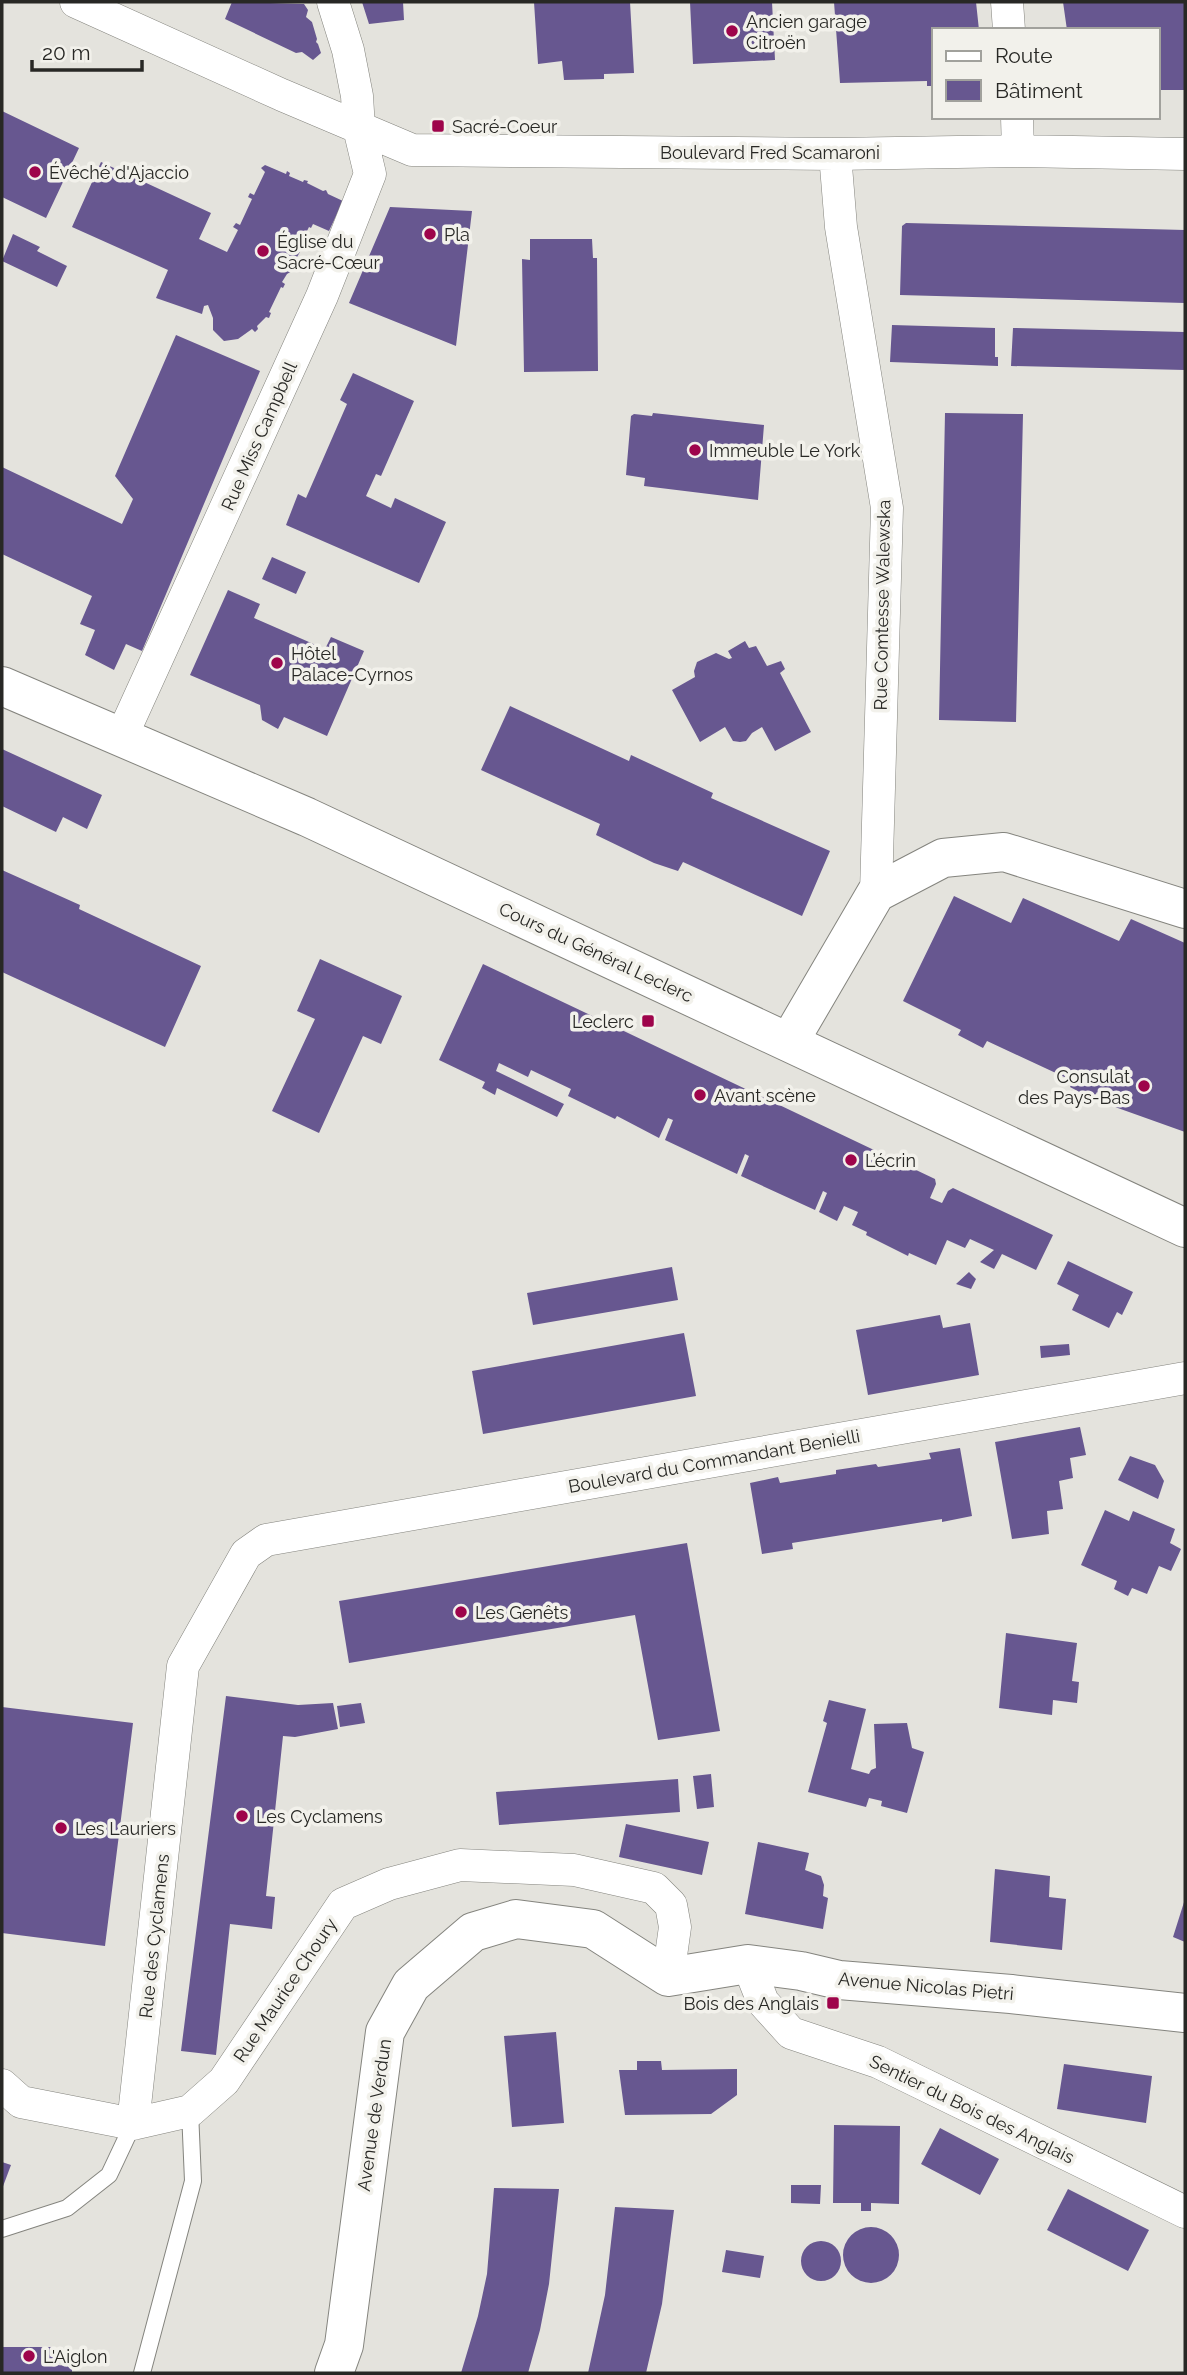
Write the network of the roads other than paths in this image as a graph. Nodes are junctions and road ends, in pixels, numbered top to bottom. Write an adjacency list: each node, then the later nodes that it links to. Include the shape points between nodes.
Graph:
1 (76, 2): 6 (street, Boulevard Fred Scamaroni)
2 (333, 2): 6 (street, Rue Miss Campbell, via 350,62)
3 (1007, 2): 4 (street)
4 (1009, 28)
5 (1017, 119): 7 (street)
6 (359, 128): 8 (street, Boulevard Fred Scamaroni, via 412,150); 11 (street, Rue Miss Campbell, via 370,174 366,186 323,296)
7 (1018, 151): 8 (street, Boulevard Fred Scamaroni); 9 (street, Boulevard Fred Scamaroni)
8 (835, 154): 12 (street, Rue Comtesse Walewska, via 841,227 887,508)
9 (1185, 154)
10 (2, 686): 11 (main road, Cours du Général Leclerc)
11 (121, 738): 14 (main road, Cours du Général Leclerc, via 307,817)
12 (876, 893): 13 (main road, via 943,858 1004,852); 14 (main road)
13 (1185, 909)
14 (789, 1042): 15 (main road, Cours du Général Leclerc)
15 (1185, 1228)
16 (1185, 1378): 17 (street, Boulevard du Commandant Benielli, via 266,1540)
17 (246, 1554): 23 (street, Rue des Cyclamens, via 183,1666)
18 (748, 1964): 19 (main road, Avenue Nicolas Pietri); 20 (main road, Avenue Nicolas Pietri, via 839,1980); 24 (street, Sentier du Bois des Anglais, via 763,2002 791,2033 878,2062)
19 (668, 1977): 22 (street, Rue Maurice Choury, via 675,1927 671,1905 654,1888 574,1870 460,1865 389,1884 343,1904 224,2081); 27 (main road, Avenue de Verdun, via 593,1929 516,1919 472,1932 411,1985 385,2032 344,2345)
20 (1185, 2012)
21 (2, 2085): 23 (street, Rue Maurice Choury, via 21,2102)
22 (190, 2111): 23 (street, Rue Maurice Choury); 26 (lane, via 193,2181)
23 (133, 2124): 25 (lane, via 109,2175 67,2208)
24 (1185, 2212)
25 (2, 2229)
26 (142, 2373)
27 (334, 2373)

